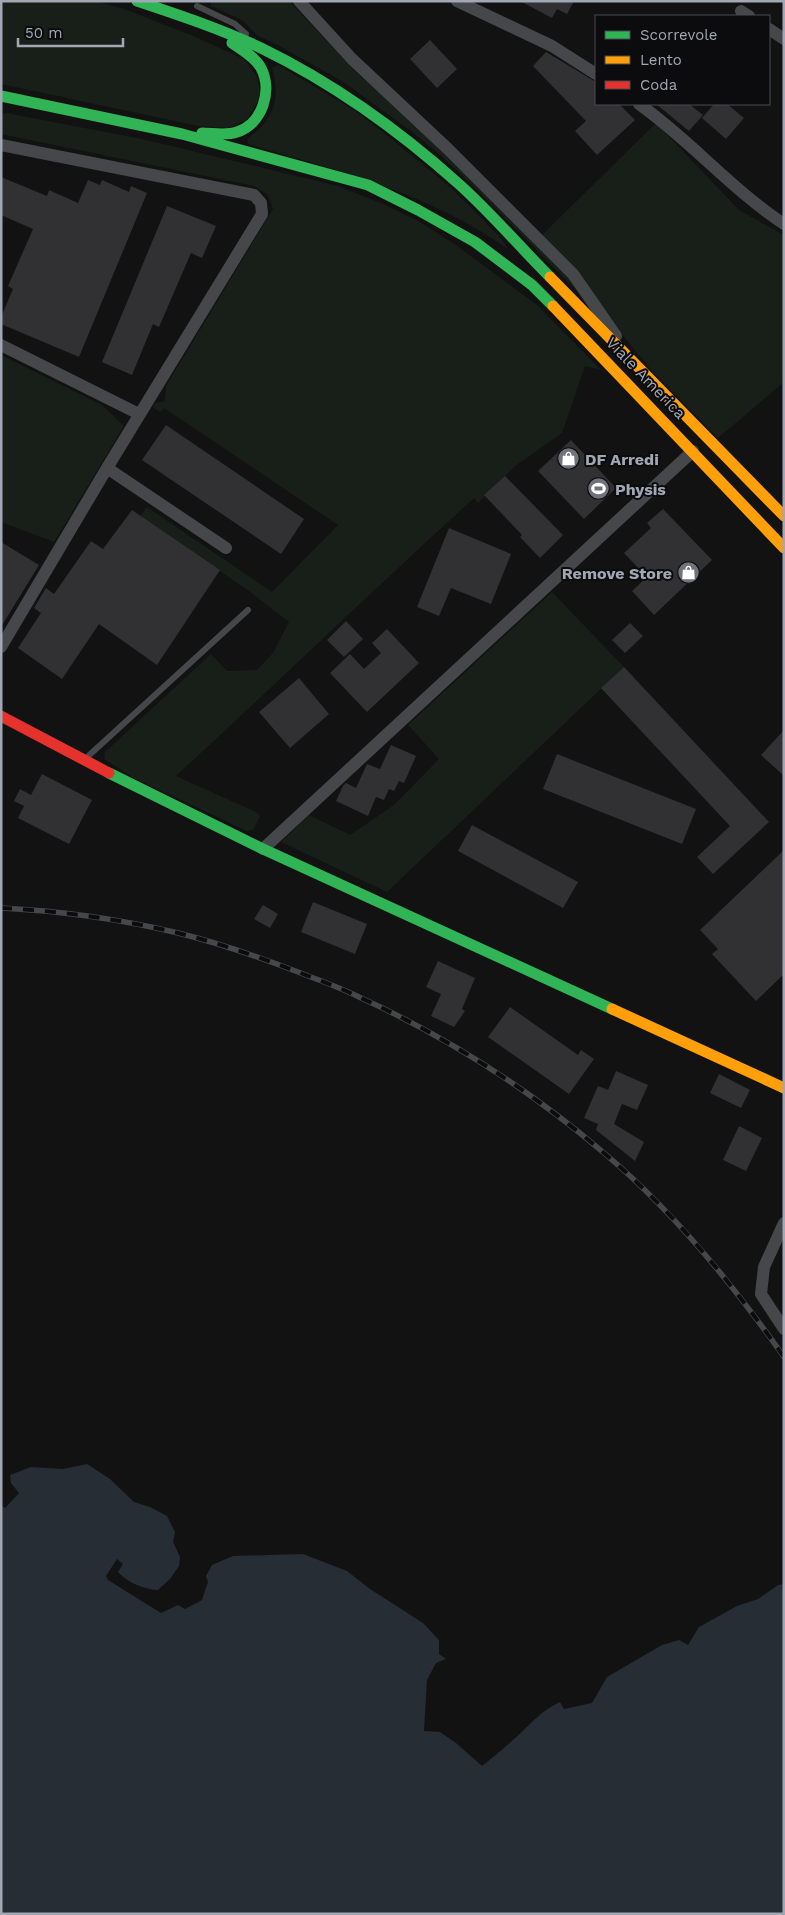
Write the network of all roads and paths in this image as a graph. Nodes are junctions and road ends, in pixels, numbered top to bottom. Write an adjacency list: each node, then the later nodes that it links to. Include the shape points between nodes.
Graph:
1 (137, 1): 5 (main road)
2 (299, 1): 18 (street, via 352,59 573,274)
3 (457, 1): 9 (street, via 552,46)
4 (197, 3): 5 (lane); 8 (lane, via 235,24)
5 (204, 24): 8 (main road, Viale America); 14 (main road, via 260,66 267,88 266,101 261,112 238,132)
6 (770, 30): 7 (street)
7 (784, 39)
8 (259, 47): 18 (main road, Viale America, via 341,93 423,153 461,186)
9 (595, 73)
10 (1, 96): 11 (main road)
11 (14, 99): 12 (street); 14 (main road)
12 (1, 104)
13 (639, 105): 16 (street, via 660,119 758,207)
14 (182, 134): 20 (main road, Viale America, via 368,185 474,242 532,285)
15 (1, 144): 19 (street, via 254,195 261,204 262,214)
16 (784, 224)
17 (1, 345): 19 (street)
18 (634, 363): 22 (main road, Viale America)
19 (139, 414): 21 (street)
20 (693, 451): 24 (main road, Viale America); 29 (street)
21 (107, 468): 23 (street); 26 (street)
22 (784, 516)
23 (226, 548)
24 (784, 548)
25 (248, 610): 28 (lane)
26 (1, 647)
27 (1, 716): 28 (main road)
28 (84, 760): 29 (main road)
29 (263, 849): 30 (main road)
30 (784, 1088)
31 (784, 1223): 32 (street, via 764,1267 761,1294)
32 (784, 1329)

